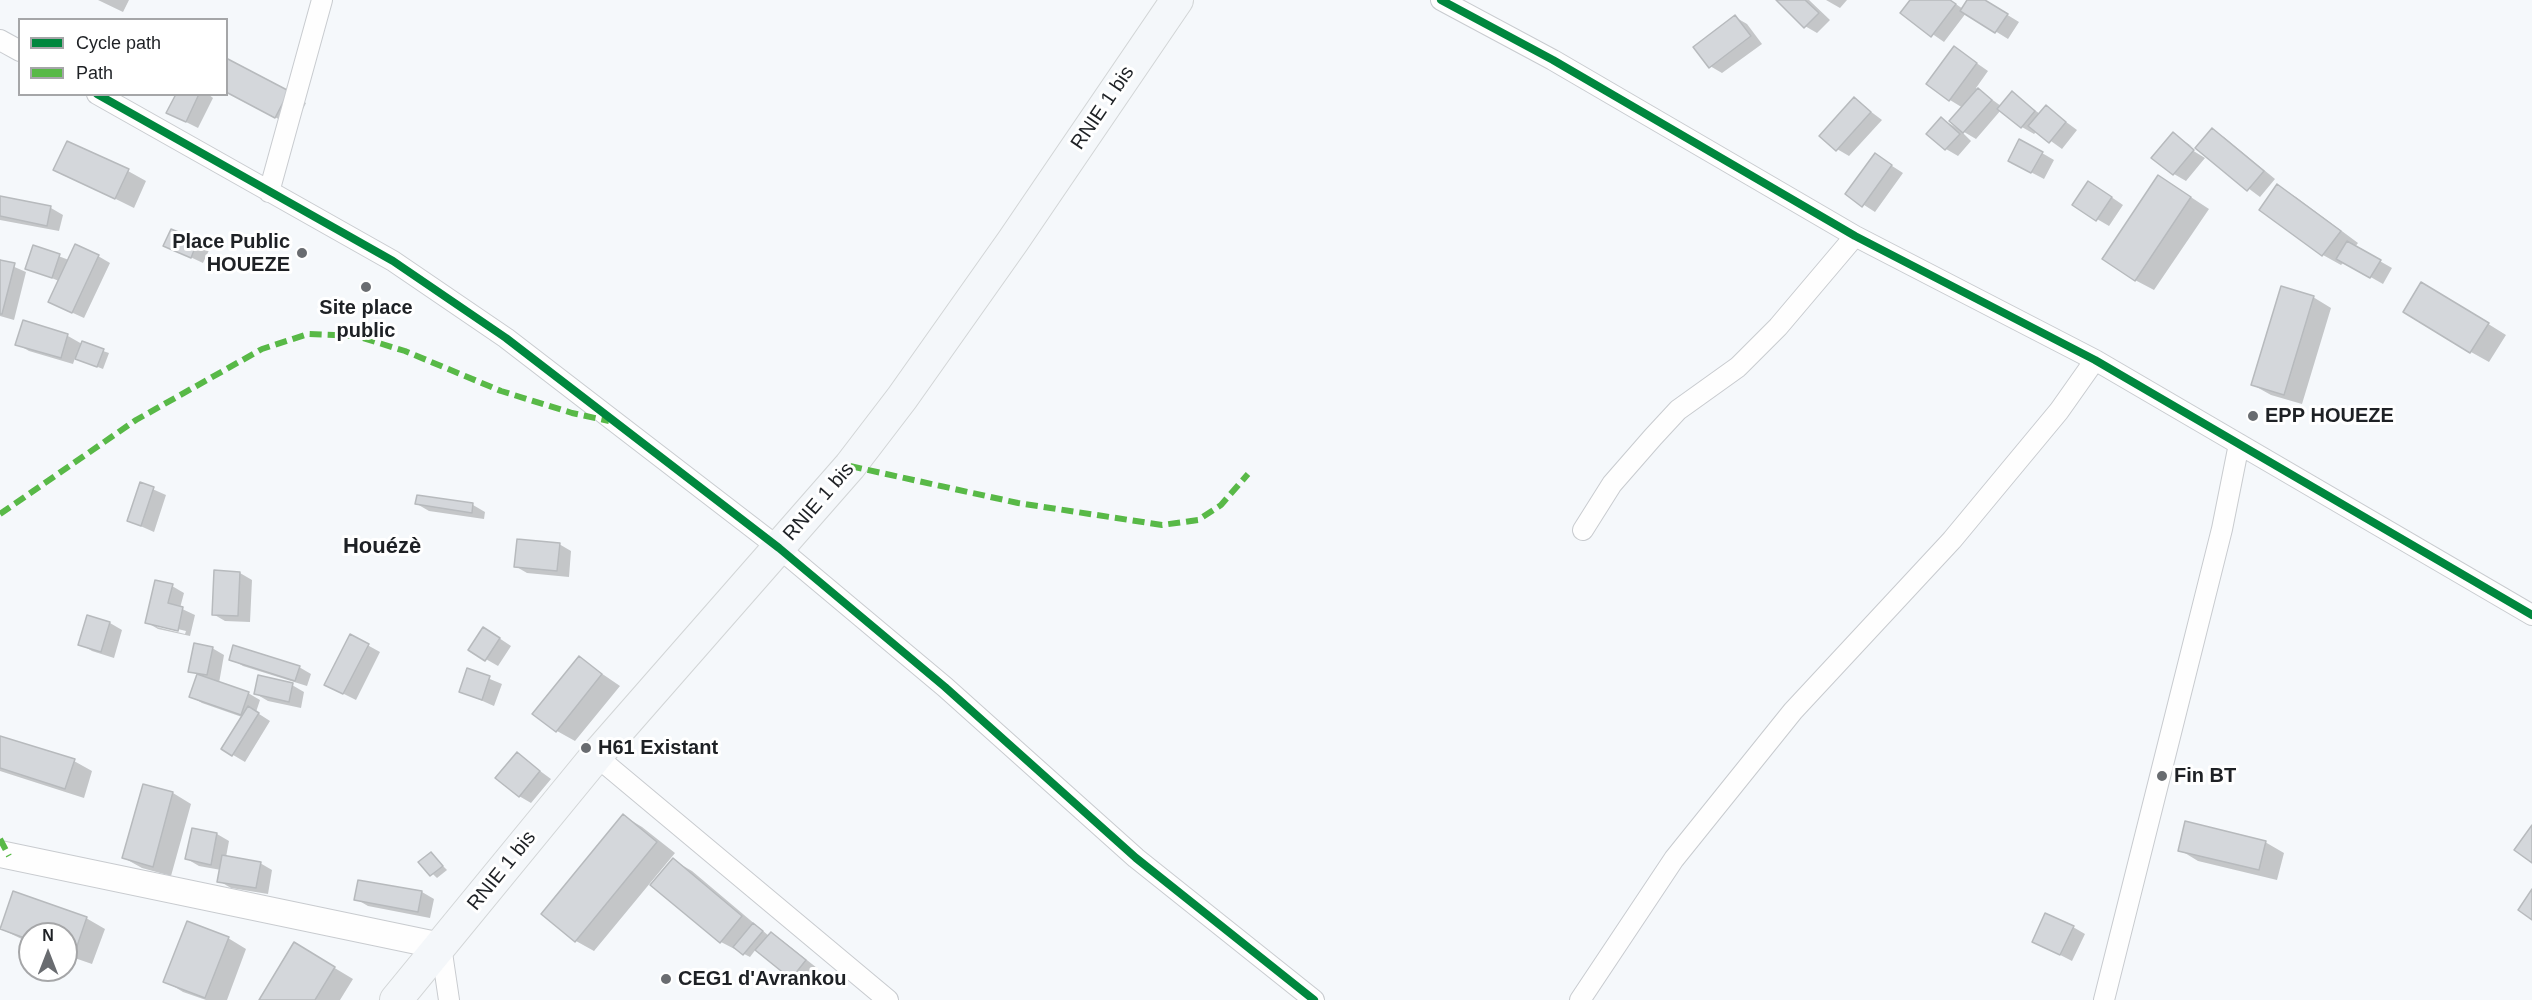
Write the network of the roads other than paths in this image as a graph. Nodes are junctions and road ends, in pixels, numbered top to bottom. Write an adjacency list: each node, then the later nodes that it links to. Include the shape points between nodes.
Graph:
1 (322, 0): 7 (street)
2 (1177, 0): 12 (main road, RNIE 1 bis, via 902,398)
3 (1441, 0): 8 (street, via 1553,60)
4 (0, 40): 5 (street)
5 (18, 50)
6 (101, 96): 7 (street)
7 (269, 192): 12 (street, via 393,261 506,338)
8 (1855, 236): 9 (street); 11 (street, via 1778,327 1738,367 1678,410 1659,430 1612,484)
9 (2095, 360): 10 (street); 21 (street, via 2059,411 1952,540 1792,711 1674,859)
10 (2239, 444): 13 (street); 22 (street, via 2222,530)
11 (1583, 530)
12 (779, 548): 14 (main road, RNIE 1 bis); 20 (street, via 945,687 1136,858)
13 (2532, 615)
14 (596, 756): 16 (main road, RNIE 1 bis); 19 (street)
15 (0, 854): 16 (street)
16 (441, 946): 17 (main road, RNIE 1 bis); 18 (street)
17 (396, 1000)
18 (449, 1000)
19 (888, 1000)
20 (1314, 1000)
21 (1580, 1000)
22 (2104, 1000)

